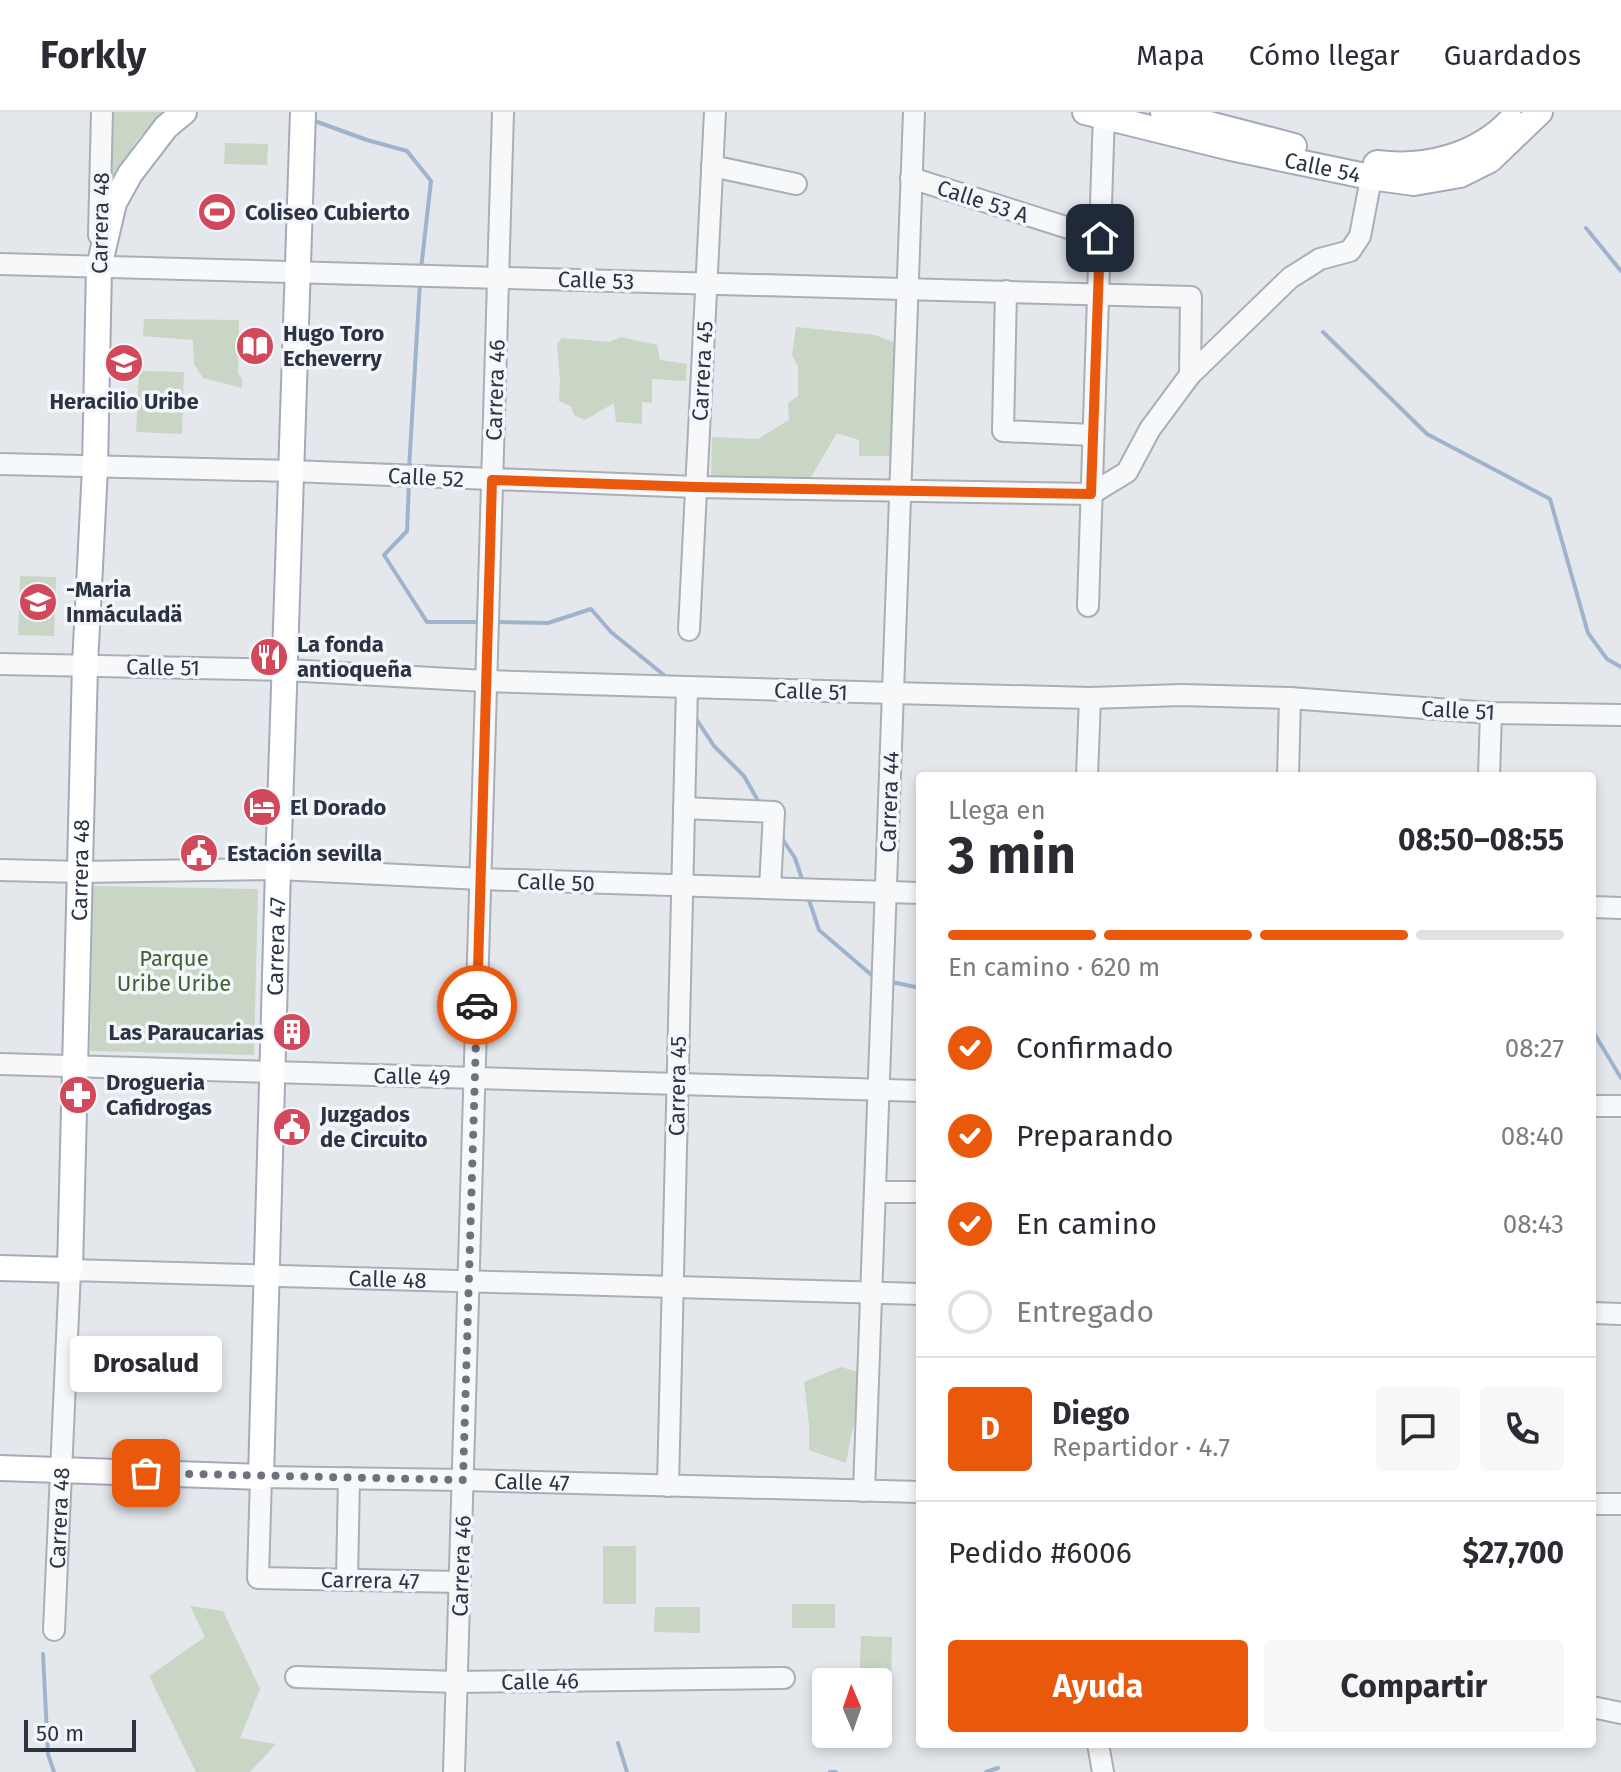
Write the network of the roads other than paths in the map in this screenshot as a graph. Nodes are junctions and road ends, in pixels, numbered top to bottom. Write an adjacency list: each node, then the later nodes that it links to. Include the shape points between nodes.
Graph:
1 (102, 112): 17 (street, Carrera 48)
2 (184, 112): 17 (main road, via 166,127 114,203)
3 (303, 112): 18 (main road, Carrera 47)
4 (503, 112): 19 (street, Carrera 46)
5 (715, 112): 11 (street, Carrera 45)
6 (914, 112): 13 (street, Carrera 44)
7 (1163, 112): 12 (main road, Calle 54)
8 (1518, 112): 12 (main road, Calle 54, via 1491,137 1459,154)
9 (1540, 112): 12 (main road, Calle 54, via 1490,160 1460,175 1414,183)
10 (1098, 114): 12 (main road, Calle 54); 15 (street)
11 (712, 166): 14 (street); 20 (street, Carrera 45)
12 (1372, 170): 24 (street, via 1360,236 1350,251 1320,259 1290,278)
13 (911, 178): 15 (street, Calle 53 A); 21 (street, Carrera 44)
14 (796, 184)
15 (1100, 238): 23 (street)
16 (0, 264): 17 (street, Calle 53)
17 (99, 267): 18 (street, Calle 53); 27 (main road, Carrera 48)
18 (298, 272): 19 (street, Calle 53); 28 (main road, Carrera 47)
19 (498, 278): 20 (street, Calle 53); 29 (street, Carrera 46)
20 (706, 283): 21 (street, Calle 53); 30 (street, Carrera 45)
21 (907, 289): 22 (street, Calle 53); 31 (street, Carrera 44)
22 (1006, 291): 23 (street, Calle 53); 25 (street, via 1003,431)
23 (1098, 293): 24 (street, Calle 53, via 1191,297); 25 (street)
24 (1190, 375): 32 (street, via 1150,429 1127,472)
25 (1093, 435): 32 (street)
26 (0, 464): 27 (street, Calle 52)
27 (95, 468): 28 (street, Calle 52); 36 (main road, Carrera 48)
28 (292, 471): 29 (street, Calle 52); 37 (main road, Carrera 47)
29 (492, 480): 30 (street, Calle 52); 38 (street, Carrera 46)
30 (696, 487): 31 (street, Calle 52); 34 (street, Carrera 45)
31 (900, 491): 32 (street, Calle 52); 40 (street, Carrera 44)
32 (1091, 494): 33 (street)
33 (1088, 606)
34 (689, 630)
35 (0, 664): 36 (street, Calle 51)
36 (85, 665): 37 (street, Calle 51); 51 (main road, Carrera 48)
37 (286, 670): 38 (street, Calle 51); 49 (main road, Carrera 47)
38 (486, 681): 39 (street, Calle 51); 52 (street, Carrera 46)
39 (687, 687): 40 (street, Calle 51); 48 (street, Carrera 45)
40 (893, 693): 41 (street, Calle 51); 55 (street, Carrera 44)
41 (1090, 698): 42 (street, Calle 51); 45 (street)
42 (1290, 698): 43 (street, Calle 51); 46 (street)
43 (1491, 713): 44 (street, Calle 51); 47 (street)
44 (1621, 715)
45 (1087, 772)
46 (1288, 772)
47 (1489, 772)
48 (684, 808): 53 (street, Carrera 45); 54 (street, via 774,812)
49 (278, 869): 51 (street, Calle 50); 52 (street, Calle 50); 61 (main road, Carrera 47)
50 (0, 870): 51 (street, Calle 50)
51 (80, 872): 60 (main road, Carrera 48)
52 (481, 879): 53 (street, Calle 50); 62 (street, Carrera 46)
53 (682, 885): 54 (street, Calle 50); 63 (street, Carrera 45)
54 (770, 888): 55 (street, Calle 50)
55 (886, 892): 56 (street, Calle 50); 64 (street, Carrera 44)
56 (916, 893)
57 (1596, 907): 58 (street)
58 (1621, 908)
59 (0, 1064): 60 (street, Calle 49)
60 (75, 1065): 61 (street, Calle 49); 71 (main road, Carrera 48)
61 (272, 1074): 62 (street, Calle 49); 72 (main road, Carrera 47)
62 (475, 1077): 63 (street, Calle 49); 73 (street, Carrera 46)
63 (677, 1083): 64 (street, Calle 49); 74 (street, Carrera 45)
64 (879, 1089): 65 (street, Calle 49); 68 (street, Carrera 44)
65 (916, 1091)
66 (1596, 1106): 67 (street)
67 (1621, 1106)
68 (875, 1192): 69 (street); 75 (street, Carrera 44)
69 (916, 1192)
70 (0, 1268): 71 (main road, Calle 48)
71 (70, 1270): 72 (street, Calle 48); 80 (street, Carrera 48)
72 (268, 1276): 73 (street, Calle 48); 81 (main road, Carrera 47)
73 (469, 1281): 74 (street, Calle 48); 83 (street, Carrera 46)
74 (673, 1287): 75 (street, Calle 48); 84 (street, Carrera 45)
75 (871, 1293): 76 (street, Calle 48); 85 (street, Carrera 44)
76 (916, 1294)
77 (1596, 1313): 78 (street)
78 (1621, 1314)
79 (0, 1468): 80 (main road, Calle 47)
80 (60, 1470): 81 (main road, Calle 47); 91 (street, Carrera 48)
81 (261, 1477): 82 (street, Calle 47); 89 (street, Carrera 47, via 258,1578)
82 (349, 1478): 83 (street, Calle 47); 89 (street)
83 (463, 1480): 84 (street, Calle 47); 90 (street, Carrera 46)
84 (668, 1486): 85 (street, Calle 47)
85 (864, 1491): 86 (street, Calle 47)
86 (916, 1492)
87 (1596, 1504): 88 (street)
88 (1621, 1504)
89 (347, 1580): 90 (street, Carrera 47)
90 (460, 1582): 94 (street, Carrera 46)
91 (54, 1630)
92 (296, 1677): 94 (street, Calle 46)
93 (784, 1678): 94 (street, Calle 46)
94 (457, 1682): 98 (street, Carrera 46)
95 (1596, 1708): 96 (street)
96 (1621, 1713)
97 (1099, 1748): 99 (street)
98 (454, 1772)
99 (1103, 1772)

